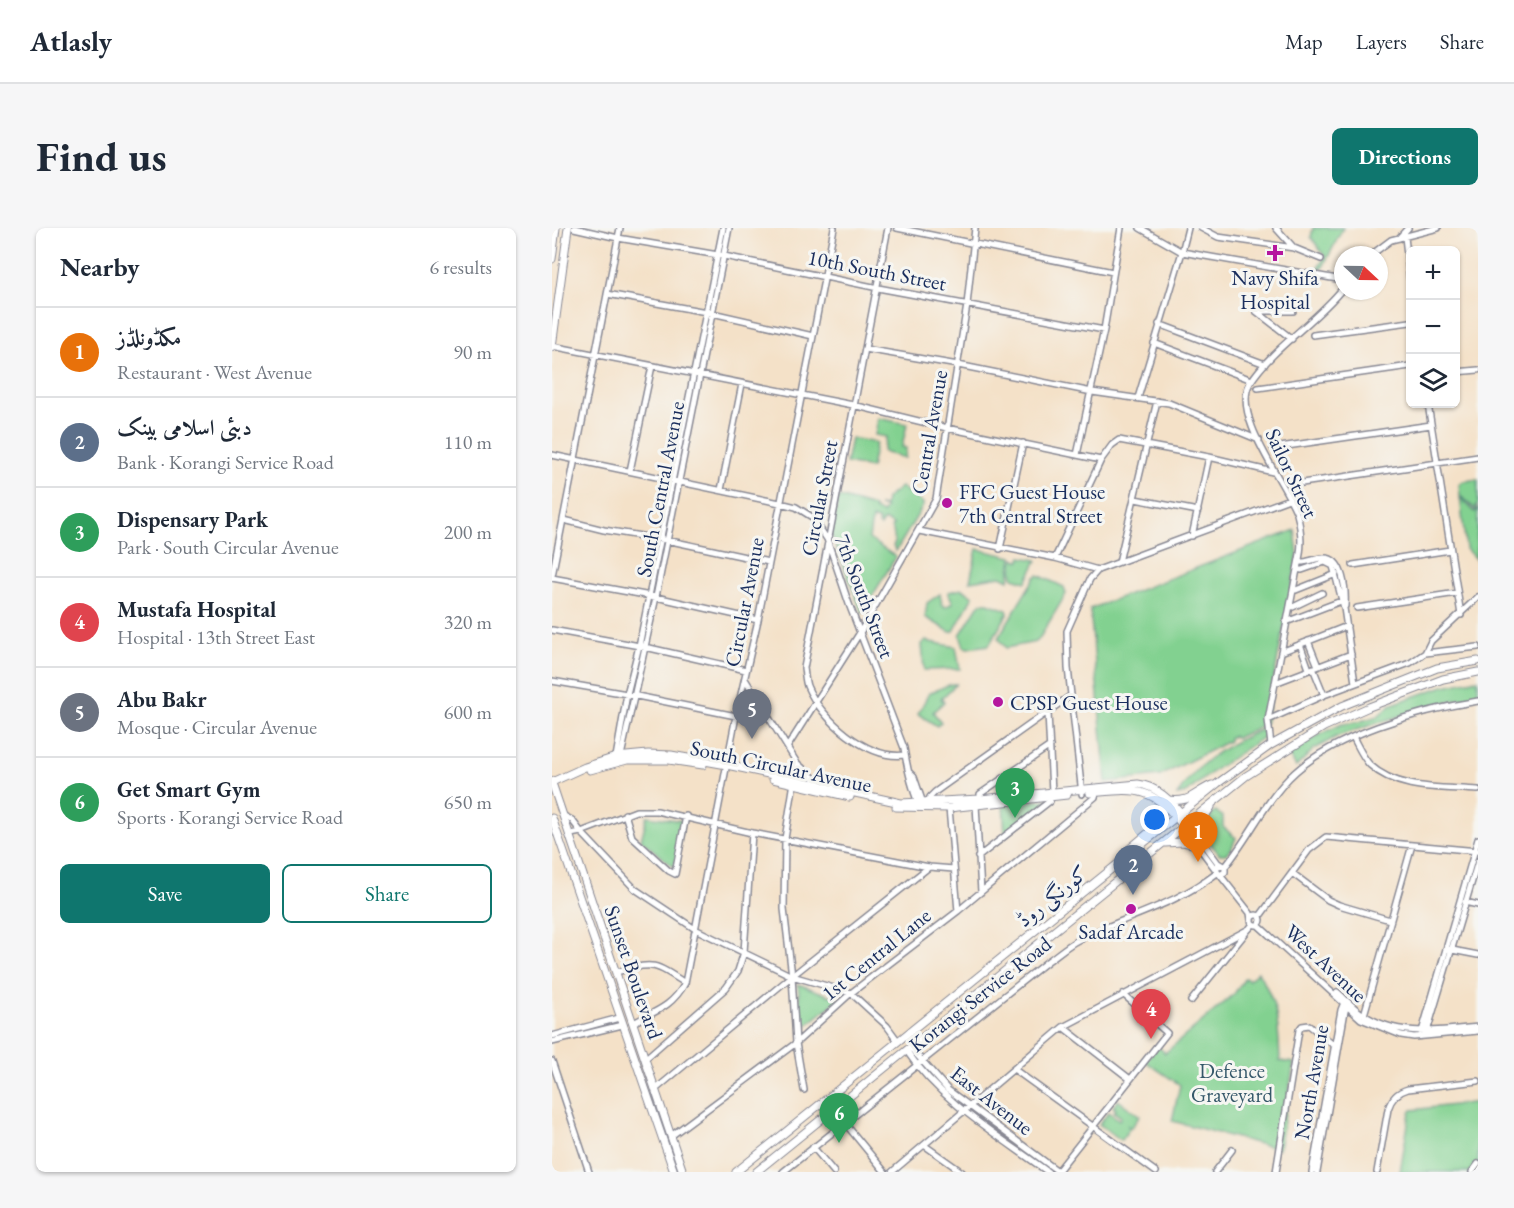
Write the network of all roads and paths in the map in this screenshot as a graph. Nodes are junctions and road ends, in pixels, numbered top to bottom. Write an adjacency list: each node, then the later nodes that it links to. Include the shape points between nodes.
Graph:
1 (556, 228): 27 (main road)
2 (568, 228): 44 (main road)
3 (574, 228): 19 (street, 10th South Street)
4 (620, 228): 19 (street)
5 (723, 228): 24 (street)
6 (729, 228): 24 (street, South Central Avenue)
7 (834, 228): 29 (street, Circular Avenue)
8 (888, 228): 31 (street, Circular Street)
9 (897, 228): 20 (street)
10 (975, 228): 20 (street, Central Avenue)
11 (1121, 228): 28 (street)
12 (1140, 228): 23 (street)
13 (1188, 228): 23 (street)
14 (1201, 228): 22 (street, via 1218,237)
15 (1276, 228): 22 (street)
16 (1407, 228): 18 (street)
17 (1438, 228): 18 (street)
18 (1402, 237): 21 (street); 26 (street)
19 (618, 238): 24 (street, 10th South Street); 32 (street)
20 (974, 244): 28 (street); 34 (street, Central Avenue)
21 (1383, 246)
22 (1294, 248): 25 (street)
23 (1182, 252): 30 (street); 38 (street)
24 (721, 255): 29 (street, 10th South Street); 36 (street, South Central Avenue)
25 (1321, 259)
26 (1406, 259)
27 (552, 260)
28 (1113, 272): 39 (street)
29 (826, 278): 31 (street, 10th South Street); 41 (street, Circular Avenue)
30 (1334, 278)
31 (878, 288): 34 (street, 10th South Street); 45 (street, Circular Street)
32 (607, 294): 36 (street); 46 (street)
33 (1334, 298): 42 (street)
34 (967, 305): 39 (street, 10th South Street); 47 (street, Central Avenue)
35 (1293, 311): 42 (street, via 1256,312)
36 (710, 313): 41 (street); 53 (street, South Central Avenue)
37 (1406, 323): 40 (street)
38 (1159, 324): 43 (street); 48 (street)
39 (1104, 330): 57 (street)
40 (1313, 335)
41 (813, 336): 58 (street, Circular Avenue)
42 (1292, 339): 48 (street)
43 (1154, 343): 54 (street); 59 (street)
44 (552, 346): 46 (street)
45 (865, 349): 47 (street); 61 (street, Circular Street)
46 (596, 355): 49 (street); 74 (street)
47 (958, 364): 57 (street); 64 (street, Central Avenue)
48 (1265, 364): 54 (street)
49 (652, 366): 53 (street); 76 (street)
50 (1406, 367): 56 (street)
51 (1478, 370): 52 (street)
52 (1460, 372)
53 (697, 375): 55 (street); 78 (street, South Central Avenue)
54 (1252, 380): 65 (street, Sailor Street, via 1247,389 1247,406)
55 (742, 384): 58 (street); 80 (street)
56 (1258, 388)
57 (1092, 392): 59 (street); 70 (street)
58 (801, 395): 61 (street); 83 (street, Circular Avenue)
59 (1138, 398): 60 (street)
60 (1157, 401): 65 (street); 67 (street)
61 (853, 405): 64 (street); 89 (street, Circular Street)
62 (1429, 408): 63 (street)
63 (1431, 425): 68 (street); 75 (street)
64 (947, 428): 66 (street); 86 (street, Central Avenue, via 936,499)
65 (1259, 440): 77 (street, Sailor Street)
66 (1023, 443): 70 (street); 90 (street)
67 (1146, 446): 71 (street); 73 (street, via 1119,440); 81 (street)
68 (1273, 448)
69 (552, 455): 74 (street, 7th South Street)
70 (1077, 455): 73 (street)
71 (1209, 457): 77 (street); 84 (street)
72 (1478, 458): 75 (street)
73 (1101, 460): 92 (street)
74 (576, 461): 76 (street, 7th South Street); 85 (street)
75 (1437, 464): 79 (street); 91 (street)
76 (630, 471): 78 (street, 7th South Street)
77 (1273, 472): 82 (street, Sailor Street)
78 (675, 481): 80 (street, 7th South Street); 88 (street, South Central Avenue)
79 (1302, 483)
80 (721, 490): 83 (street, 7th South Street)
81 (1135, 499): 84 (street); 94 (street)
82 (1289, 499): 87 (street); 95 (street, Sailor Street, via 1302,533)
83 (780, 503): 89 (street, 7th South Street, via 812,517); 93 (street, Circular Avenue)
84 (1198, 512): 87 (street)
85 (564, 520): 88 (street); 100 (street)
86 (919, 531): 90 (street); 116 (street, Central Avenue)
87 (1192, 536): 94 (street)
88 (664, 539): 93 (street); 104 (street); 105 (street, South Central Avenue)
89 (827, 539): 116 (street, 7th South Street); 138 (street, Circular Street, via 804,668 806,684)
90 (1000, 549): 92 (street)
91 (1450, 550): 96 (street); 103 (street)
92 (1055, 558): 98 (street)
93 (769, 562): 112 (street, Circular Avenue)
94 (1119, 562): 98 (street)
95 (1299, 562): 97 (street, Sailor Street); 109 (street, via 1326,557 1334,561 1341,573)
96 (1353, 565)
97 (1298, 569): 99 (street, via 1325,562 1333,566); 101 (street, Sailor Street)
98 (1098, 570): 136 (street, via 1090,579 1067,631)
99 (1336, 574): 101 (street); 107 (street)
100 (552, 577): 104 (street)
101 (1293, 590): 108 (street, Sailor Street)
102 (1322, 593): 108 (street)
103 (1457, 594): 110 (street); 111 (street)
104 (649, 596): 105 (street); 120 (street)
105 (656, 597): 112 (street); 120 (street, South Central Avenue)
106 (1478, 597): 111 (street)
107 (1341, 601): 109 (street); 113 (street)
108 (1290, 606): 113 (street, Sailor Street)
109 (1344, 608): 114 (street)
110 (1357, 608)
111 (1461, 615): 118 (street)
112 (758, 620): 128 (street, Circular Avenue)
113 (1287, 622): 122 (street, Sailor Street)
114 (1347, 626): 117 (street); 125 (street)
115 (552, 630): 120 (street)
116 (861, 631): 138 (street, Central Avenue); 146 (street, 7th South Street)
117 (1308, 641): 119 (street); 127 (street)
118 (1431, 641): 123 (street); 124 (street)
119 (1300, 644): 122 (street); 127 (street)
120 (642, 647): 128 (street); 134 (street)
121 (1478, 647): 124 (street)
122 (1281, 652): 132 (street, Sailor Street)
123 (1425, 653): 124 (street); 133 (street, via 1410,663)
124 (1437, 653)
125 (1351, 654): 127 (street); 133 (street)
126 (1478, 661): 143 (main road, کورنگی روڈ, via 1437,668 1397,683 1342,706)
127 (1313, 668): 132 (street); 135 (street)
128 (746, 670): 130 (street, Circular Avenue)
129 (1478, 672): 161 (main road, via 1443,679 1324,727 1246,776)
130 (745, 679): 140 (street, Circular Avenue); 144 (street)
131 (552, 681): 134 (street)
132 (1275, 683): 141 (street, Sailor Street)
133 (1355, 683): 135 (street)
134 (630, 695): 140 (street); 147 (street)
135 (1324, 695): 141 (street)
136 (1070, 696): 139 (street); 155 (street)
137 (1478, 701): 142 (street, Korangi Service Road, via 1424,712)
138 (815, 702): 144 (street, Central Avenue); 146 (street, Circular Street, via 851,738 871,749)
139 (1048, 712): 145 (street); 158 (street)
140 (736, 716): 149 (street, Circular Avenue)
141 (1268, 720): 143 (street, Sailor Street)
142 (1353, 737): 154 (street, via 1369,764 1387,777 1405,783); 184 (street, Korangi Service Road, via 1312,759 1290,777)
143 (1271, 745): 151 (main road, کورنگی روڈ)
144 (788, 746): 148 (street)
145 (1050, 746): 157 (street); 159 (street, via 980,794)
146 (905, 755): 158 (street, 7th South Street, via 910,781)
147 (618, 757): 149 (main road, South Circular Avenue, via 671,755); 152 (main road, South Circular Avenue, via 585,767)
148 (797, 763): 150 (street); 153 (street)
149 (726, 767): 150 (main road, South Circular Avenue); 152 (main road, South Circular Avenue, via 627,760); 168 (street, Circular Avenue)
150 (794, 782): 153 (main road, South Circular Avenue); 162 (main road, South Circular Avenue, via 868,802 905,808); 173 (street)
151 (1218, 783): 160 (main road, via 1185,801); 164 (main road, کورنگی روڈ)
152 (552, 784): 165 (main road, Sunset Boulevard)
153 (823, 786): 158 (main road, South Circular Avenue, via 901,803)
154 (1478, 790)
155 (1082, 792): 156 (main road, South Circular Avenue); 157 (main road, South Circular Avenue); 160 (main road, South Circular Avenue, via 1138,784 1151,787)
156 (1096, 793): 160 (main road, South Circular Avenue, via 1137,790); 186 (street, 1st Central Lane)
157 (1051, 794): 159 (main road, South Circular Avenue); 179 (street, via 1050,801)
158 (923, 802): 159 (main road, South Circular Avenue)
159 (978, 802): 162 (main road, South Circular Avenue); 179 (street)
160 (1165, 802): 164 (main road, South Circular Avenue); 181 (main road, via 1160,824 1127,851)
161 (1212, 805): 169 (main road, کورنگی روڈ); 175 (main road, via 1203,819)
162 (949, 808): 183 (street)
163 (625, 814): 166 (street, via 657,811); 166 (street, via 632,837 675,874); 170 (street)
164 (1179, 815): 169 (main road, South Circular Avenue); 181 (main road, کورنگی روڈ)
165 (564, 816): 170 (street); 172 (main road, Sunset Boulevard)
166 (687, 816): 168 (street)
167 (552, 818): 204 (main road, Sunset Boulevard)
168 (716, 823): 171 (street); 192 (street, Circular Avenue)
169 (1186, 824): 175 (street, West Avenue); 176 (main road, کورنگی روڈ)
170 (581, 832): 172 (street); 192 (street, via 635,889)
171 (752, 832): 173 (street); 194 (street)
172 (571, 834): 196 (main road, Sunset Boulevard)
173 (784, 839): 182 (street); 197 (street, via 784,909)
174 (1478, 839): 178 (street)
175 (1199, 842): 176 (main road); 184 (street, West Avenue)
176 (1163, 844): 214 (main road, کورنگی روڈ)
177 (1412, 845): 178 (street); 185 (street, via 1326,837 1309,850); 190 (street)
178 (1476, 850): 193 (street)
179 (978, 857): 186 (street)
180 (1478, 861): 187 (street)
181 (1122, 862): 210 (main road, کورنگی روڈ)
182 (929, 867): 183 (street); 197 (street)
183 (954, 869): 189 (street)
184 (1221, 870): 191 (street, West Avenue); 217 (street, Korangi Service Road, via 1193,889 1077,941)
185 (1292, 873): 190 (street, via 1328,900); 191 (street)
186 (981, 892): 189 (street, 1st Central Lane)
187 (1466, 902): 188 (street); 193 (street)
188 (1478, 904)
189 (958, 910): 199 (street, 1st Central Lane)
190 (1390, 920): 203 (street)
191 (1256, 922): 200 (street); 201 (street); 202 (street, West Avenue)
192 (695, 929): 194 (street); 198 (street, Circular Avenue)
193 (1448, 949): 195 (street); 208 (street)
194 (744, 952): 197 (street); 215 (street, via 738,971 726,988)
195 (1478, 955)
196 (616, 972): 198 (street, via 655,965); 205 (main road, Sunset Boulevard)
197 (792, 976): 199 (street); 212 (street); 221 (street)
198 (685, 982): 205 (street, via 669,1005)
199 (850, 993): 210 (street); 212 (street, 1st Central Lane)
200 (1123, 994): 206 (street); 219 (street, via 1167,1033)
201 (1191, 1001)
202 (1346, 1003): 203 (street, West Avenue); 208 (street, West Avenue, via 1361,1019 1401,1035); 213 (street, North Avenue)
203 (1364, 1015): 208 (street, West Avenue, via 1402,1031)
204 (621, 1021): 209 (street); 211 (street); 233 (main road, Sunset Boulevard, via 662,1132)
205 (633, 1023): 215 (main road, Sunset Boulevard)
206 (1063, 1027): 218 (street); 219 (street)
207 (1478, 1029): 208 (street, West Avenue)
208 (1424, 1034)
209 (552, 1036)
210 (898, 1041): 231 (main road, کورنگی روڈ)
211 (552, 1042)
212 (796, 1042): 222 (street); 226 (street, 1st Central Lane)
213 (1337, 1045): 245 (street, via 1309,1025 1299,1030); 246 (street, North Avenue); 247 (street, North Avenue)
214 (908, 1048): 217 (street, East Avenue); 235 (main road, کورنگی روڈ)
215 (646, 1058): 221 (main road, Sunset Boulevard)
216 (552, 1061): 232 (street)
217 (919, 1064): 223 (street, East Avenue); 224 (street, Korangi Service Road)
218 (1015, 1070): 223 (street); 225 (street)
219 (1130, 1079): 225 (street)
220 (1478, 1081): 248 (street, via 1408,1089 1397,1094 1388,1109)
221 (656, 1089): 226 (main road, Sunset Boulevard)
222 (804, 1090)
223 (966, 1108): 227 (street); 241 (street, East Avenue); 242 (street, East Avenue)
224 (844, 1122): 228 (street, Korangi Service Road); 238 (street)
225 (1093, 1126): 242 (street); 243 (street)
226 (671, 1136): 234 (main road, Sunset Boulevard)
227 (924, 1145): 239 (street); 240 (street)
228 (813, 1147): 236 (street, Korangi Service Road); 237 (street)
229 (1232, 1150): 244 (street)
230 (1478, 1164): 249 (street)
231 (737, 1171)
232 (589, 1172)
233 (672, 1172)
234 (683, 1172)
235 (756, 1172)
236 (783, 1172)
237 (834, 1172)
238 (885, 1172)
239 (892, 1172)
240 (962, 1172)
241 (1048, 1172)
242 (1058, 1172)
243 (1156, 1172)
244 (1215, 1172)
245 (1276, 1172)
246 (1312, 1172)
247 (1317, 1172)
248 (1377, 1172)
249 (1472, 1172)

